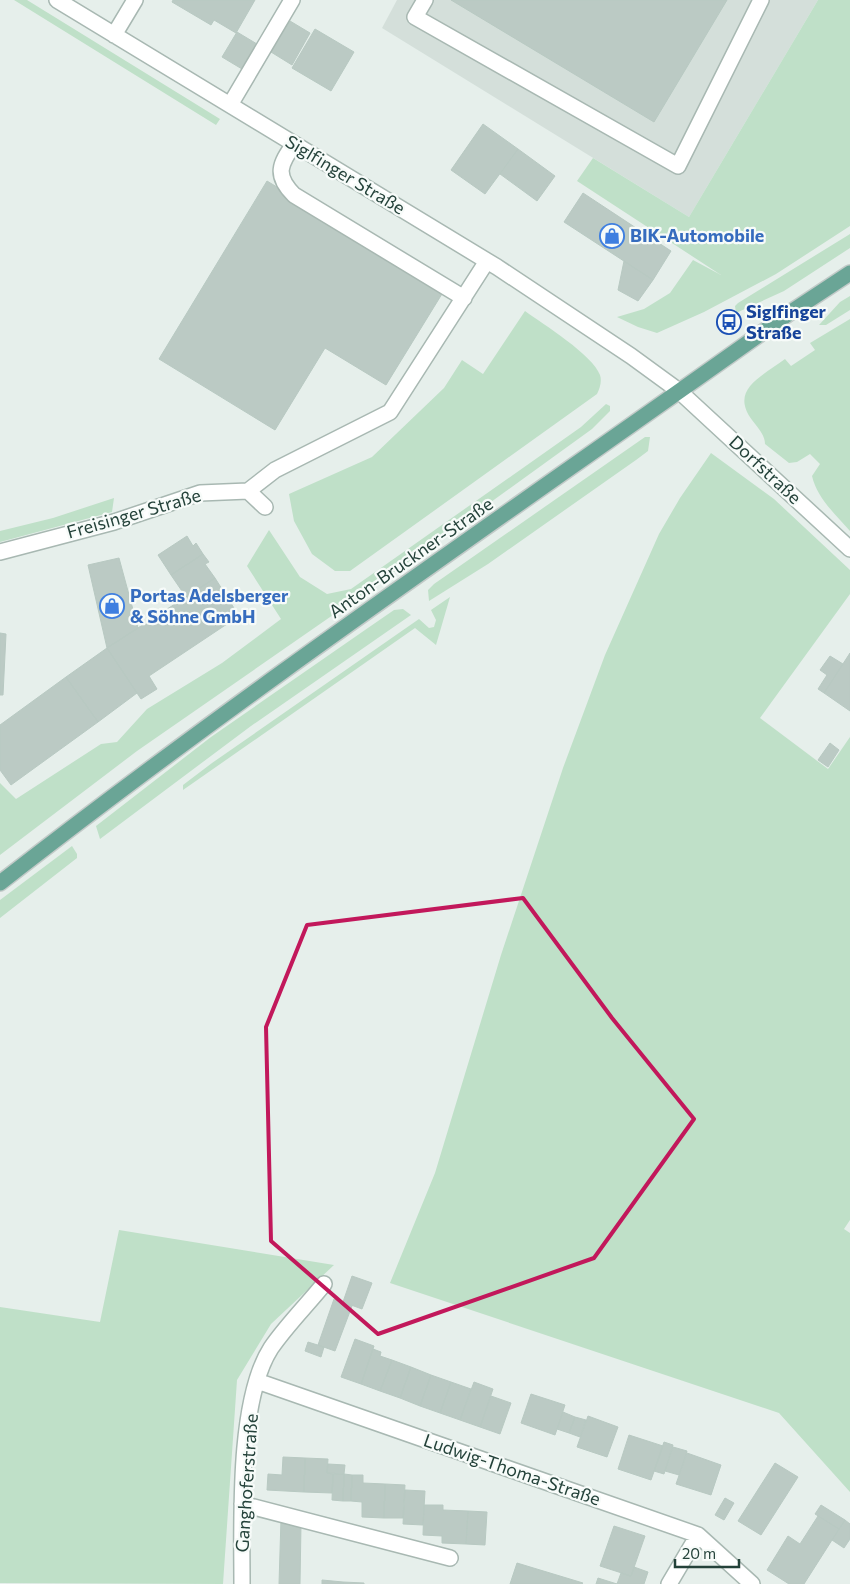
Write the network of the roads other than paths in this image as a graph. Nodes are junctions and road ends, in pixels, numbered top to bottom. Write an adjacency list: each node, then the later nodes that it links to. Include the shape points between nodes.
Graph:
1 (57, 0): 6 (street, Siglfinger Straße)
2 (135, 0): 6 (street)
3 (292, 0): 7 (street)
4 (425, 0): 5 (street, via 415,17 678,166)
5 (761, 0)
6 (114, 35): 7 (street, Siglfinger Straße)
7 (230, 105): 8 (street, Siglfinger Straße)
8 (294, 144): 9 (street, Siglfinger Straße); 11 (street, via 282,163 280,176 286,187)
9 (487, 261): 11 (street); 12 (street, Siglfinger Straße)
10 (850, 273): 12 (main road, Anton-Bruckner-Straße)
11 (464, 298): 13 (street, via 390,412 275,470)
12 (679, 391): 15 (street, Dorfstraße); 17 (main road, Anton-Bruckner-Straße, via 225,714)
13 (248, 491): 14 (street); 16 (street, Freisinger Straße, via 200,493 114,522)
14 (265, 506)
15 (850, 549)
16 (0, 552)
17 (0, 884)
18 (324, 1284): 19 (street, Ganghoferstraße, via 270,1349)
19 (257, 1381): 20 (street, Ganghoferstraße, via 247,1430); 21 (street, Ludwig-Thoma-Straße)
20 (242, 1504): 22 (street); 23 (street, Ganghoferstraße)
21 (698, 1535): 24 (street); 25 (street, Ludwig-Thoma-Straße)
22 (450, 1558)
23 (242, 1584)
24 (669, 1584)
25 (752, 1584)

